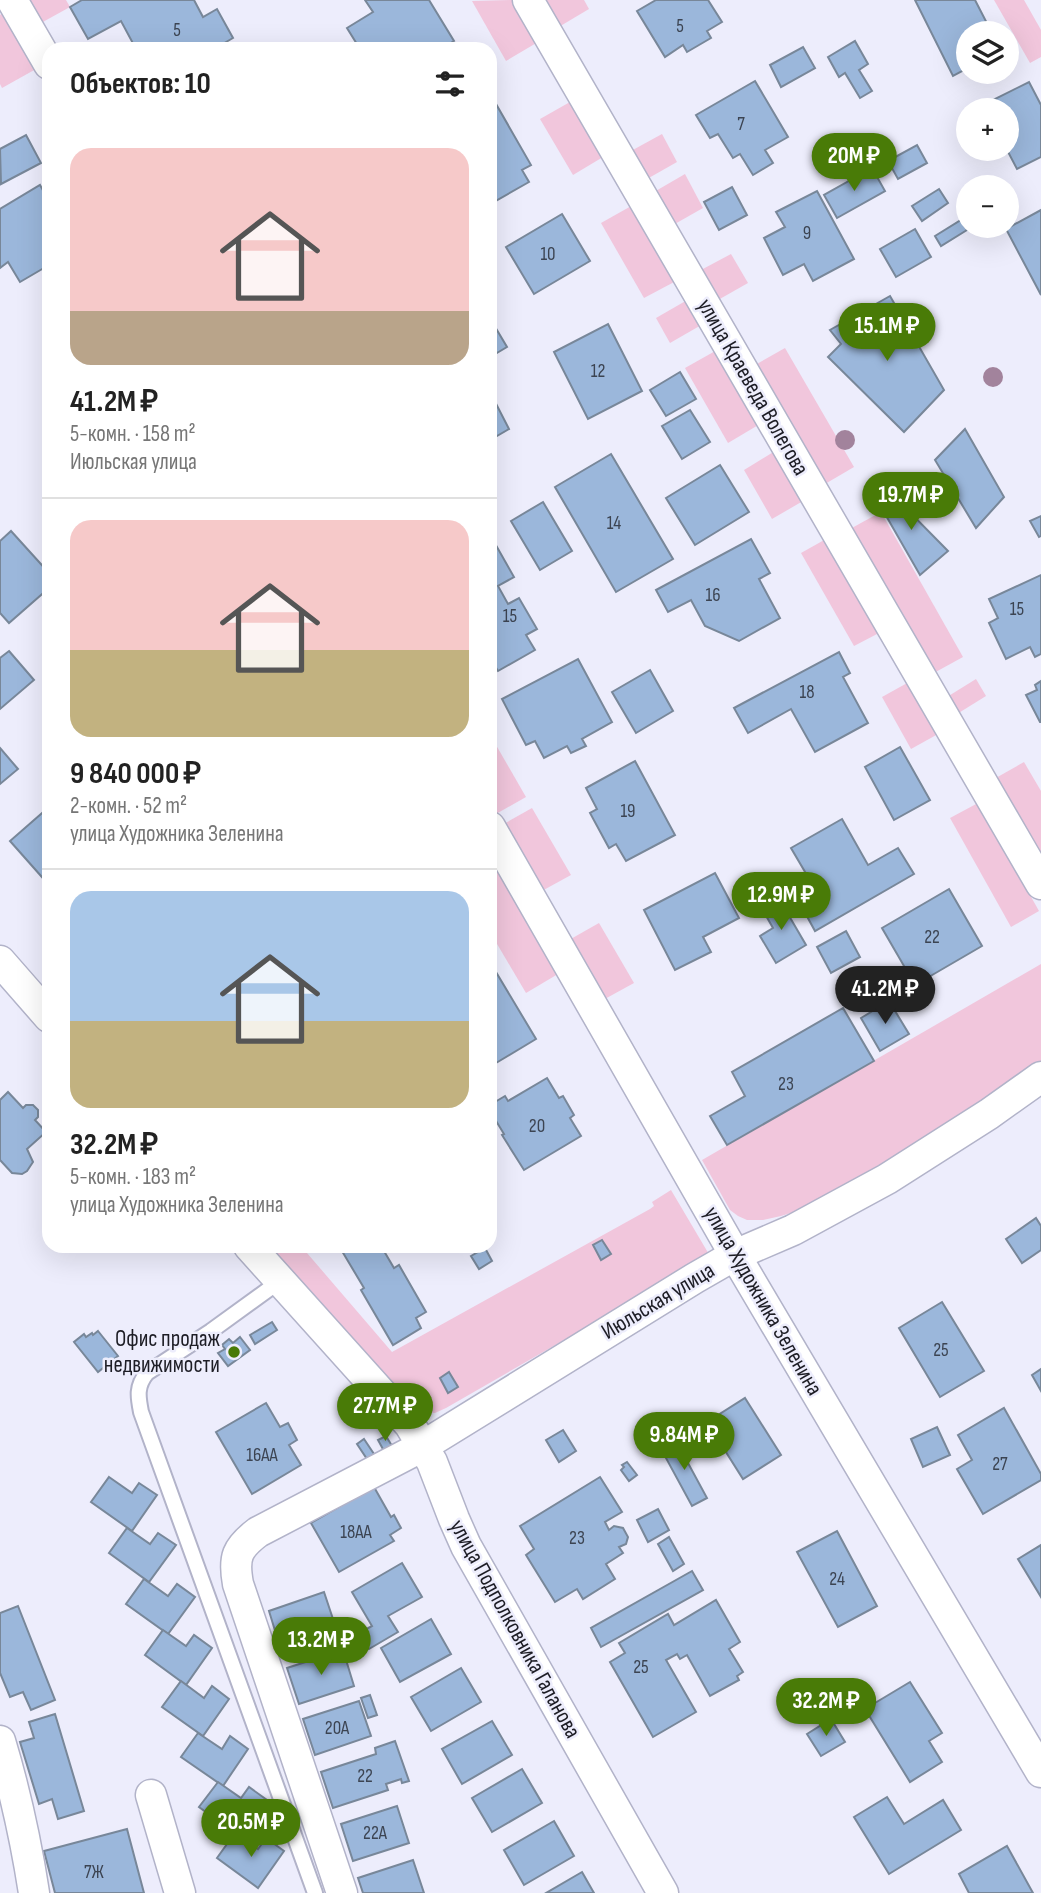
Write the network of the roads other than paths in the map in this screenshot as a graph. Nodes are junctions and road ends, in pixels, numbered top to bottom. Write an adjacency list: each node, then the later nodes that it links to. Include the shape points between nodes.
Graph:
1 (12, 0): 3 (street)
2 (528, 0): 5 (street, улица Краеведа Волегова)
3 (42, 52)
4 (497, 839): 10 (street, улица Художника Зеленина)
5 (1041, 884)
6 (0, 961): 7 (street)
7 (42, 1009)
8 (1041, 1077): 10 (street, Июльская улица, via 887,1179 793,1230)
9 (255, 1253): 11 (street, улица Подполковника Галанова)
10 (735, 1255): 12 (street, Июльская улица); 14 (street, улица Художника Зеленина)
11 (280, 1281): 12 (street, улица Подполковника Галанова, via 410,1425); 18 (lane, via 156,1366 140,1380 138,1390 141,1412)
12 (423, 1446): 19 (street, Июльская улица, via 258,1532 244,1543 236,1560 242,1598); 20 (street, улица Подполковника Галанова, via 466,1546)
13 (0, 1741): 16 (street, via 25,1835)
14 (1041, 1772)
15 (152, 1795): 17 (street)
16 (34, 1893)
17 (180, 1893)
18 (315, 1893)
19 (342, 1893)
20 (663, 1893)

